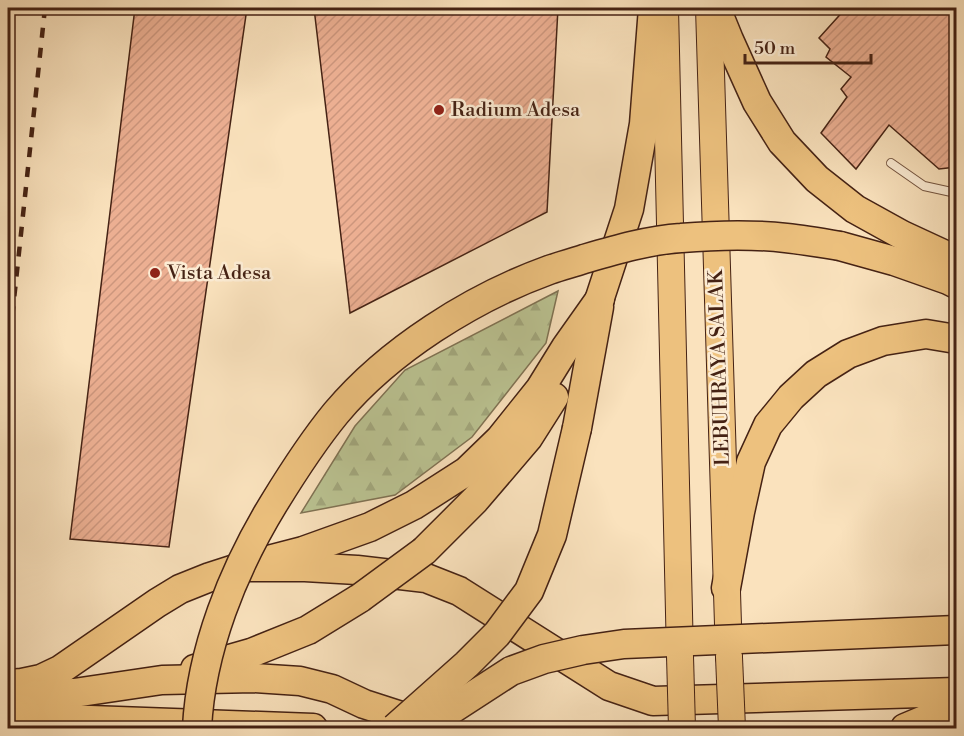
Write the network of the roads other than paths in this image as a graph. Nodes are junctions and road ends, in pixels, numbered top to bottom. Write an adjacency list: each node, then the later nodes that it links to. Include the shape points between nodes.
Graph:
1 (653, 8): 5 (highway); 10 (highway, via 644,124 629,209)
2 (665, 8): 5 (highway)
3 (709, 8): 13 (highway, LEBUHRAYA SALAK)
4 (716, 8): 8 (highway, via 757,102 782,142 817,179 855,209)
5 (668, 123): 26 (highway, bridge)
6 (891, 163): 7 (lane, via 924,186)
7 (957, 193)
8 (957, 260)
9 (957, 284): 21 (highway, bridge, via 840,246 785,238 680,238 619,249 549,270 459,314 403,350 366,382 336,413 299,462 255,533 221,612 207,656)
10 (600, 299): 12 (highway, via 540,389 500,439 467,471 370,527 303,551); 15 (highway, bridge, via 584,349 528,438 424,551 308,630); 23 (highway, bridge, via 577,428 552,535 529,591 497,634)
11 (957, 339): 13 (highway, via 926,334 883,341 848,354 816,374 791,397 768,424 751,462)
12 (241, 567): 16 (highway, via 180,589 60,670 41,679); 17 (highway, via 315,567 426,578 459,591 609,686 653,701)
13 (726, 588): 27 (highway, LEBUHRAYA SALAK, bridge)
14 (957, 630): 24 (highway, bridge, via 624,644 583,650 511,671)
15 (162, 680): 18 (highway, via 74,693); 25 (highway, via 300,681)
16 (8, 684)
17 (957, 692)
18 (8, 695)
19 (957, 702): 28 (highway)
20 (8, 717): 22 (highway)
21 (197, 729)
22 (313, 729)
23 (394, 729)
24 (423, 729)
25 (439, 729)
26 (682, 729)
27 (732, 729)
28 (905, 729)

